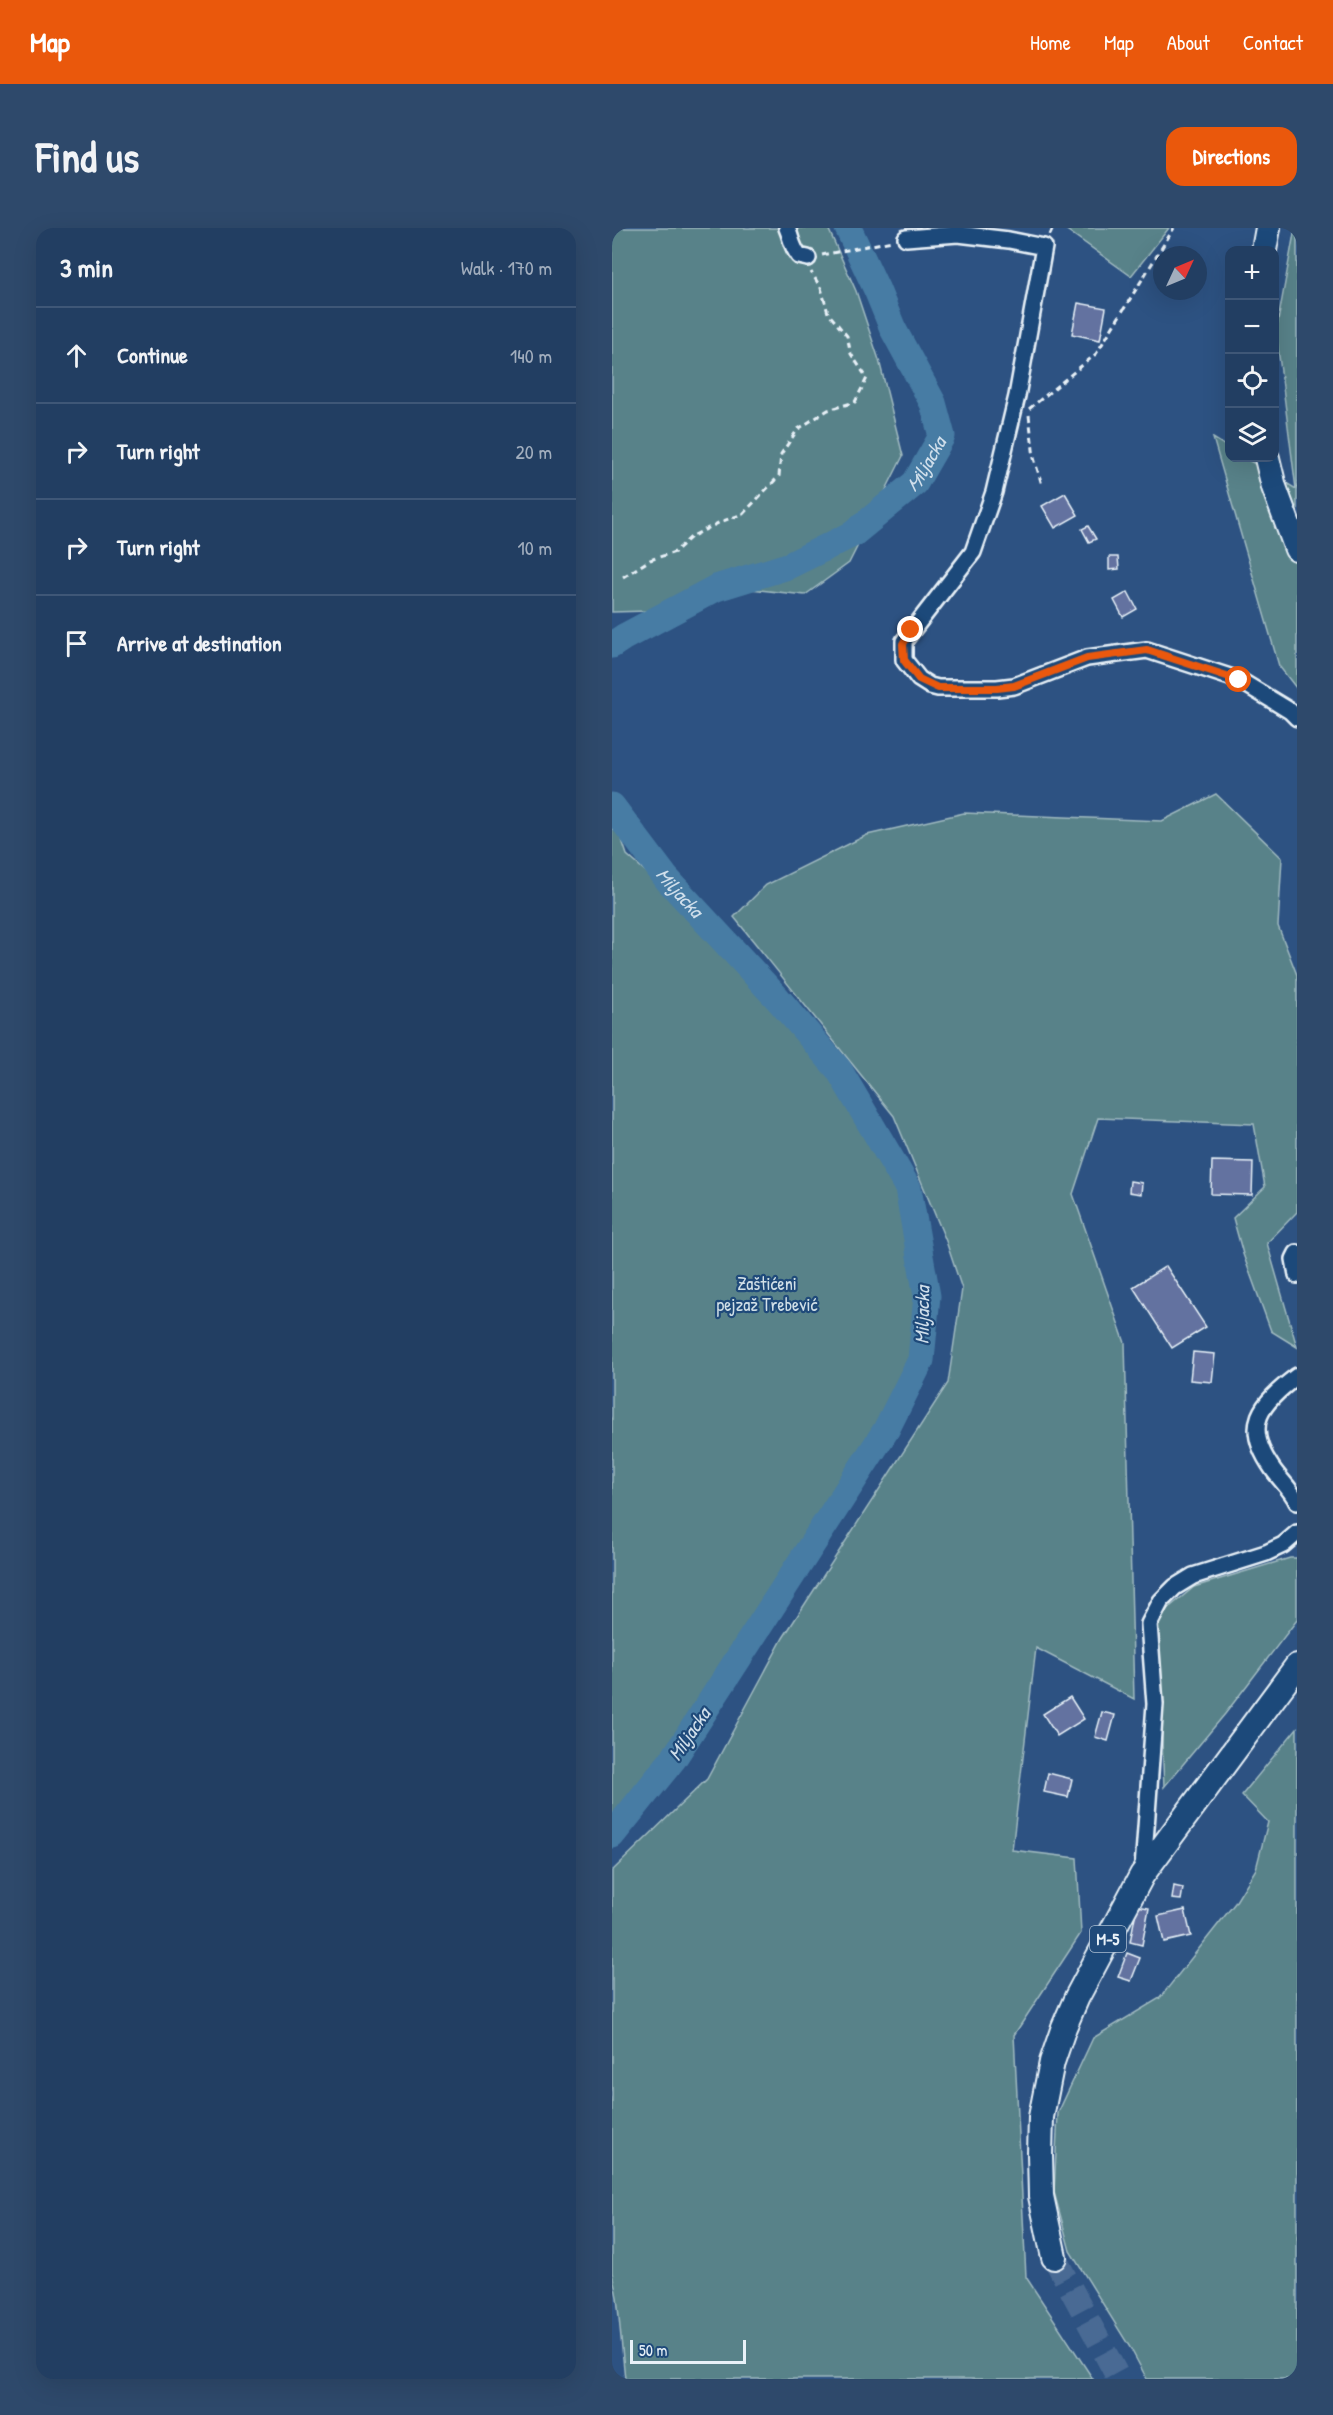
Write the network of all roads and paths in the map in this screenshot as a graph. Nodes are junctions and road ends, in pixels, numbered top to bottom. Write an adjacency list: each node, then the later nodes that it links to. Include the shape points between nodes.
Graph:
1 (787, 228): 6 (street, via 790,242)
2 (1174, 228): 8 (path, via 1096,354)
3 (1268, 228): 5 (main road)
4 (906, 238): 6 (path); 13 (street, via 958,234 1044,247 1017,396 994,492 973,552 904,641 904,660 912,671 938,688 997,688 1014,686 1087,658 1147,650 1239,680)
5 (1265, 246)
6 (806, 258): 12 (path, via 828,313 848,336 850,354 867,378 855,402 828,410 798,429 781,454 779,476 743,514 691,537 675,552 650,560)
7 (1030, 398): 8 (path)
8 (1028, 409): 10 (path)
9 (1268, 462): 11 (main road)
10 (1042, 485)
11 (1297, 549)
12 (623, 577)
13 (1297, 718)
14 (1297, 1253): 15 (street)
15 (1297, 1275)
16 (1297, 1376): 17 (street, via 1268,1400 1256,1427 1257,1439 1272,1468)
17 (1297, 1502)
18 (1297, 1533): 20 (street, via 1266,1553 1193,1576 1161,1601 1149,1624 1155,1704)
19 (1297, 1666): 21 (main road, M-5)
20 (1146, 1809): 21 (street, via 1151,1821 1159,1826); 22 (street)
21 (1178, 1826): 22 (main road, M-5)
22 (1142, 1875): 23 (main road, M-5, via 1077,1997 1052,2062 1041,2117 1040,2154 1041,2196)
23 (1054, 2257)

